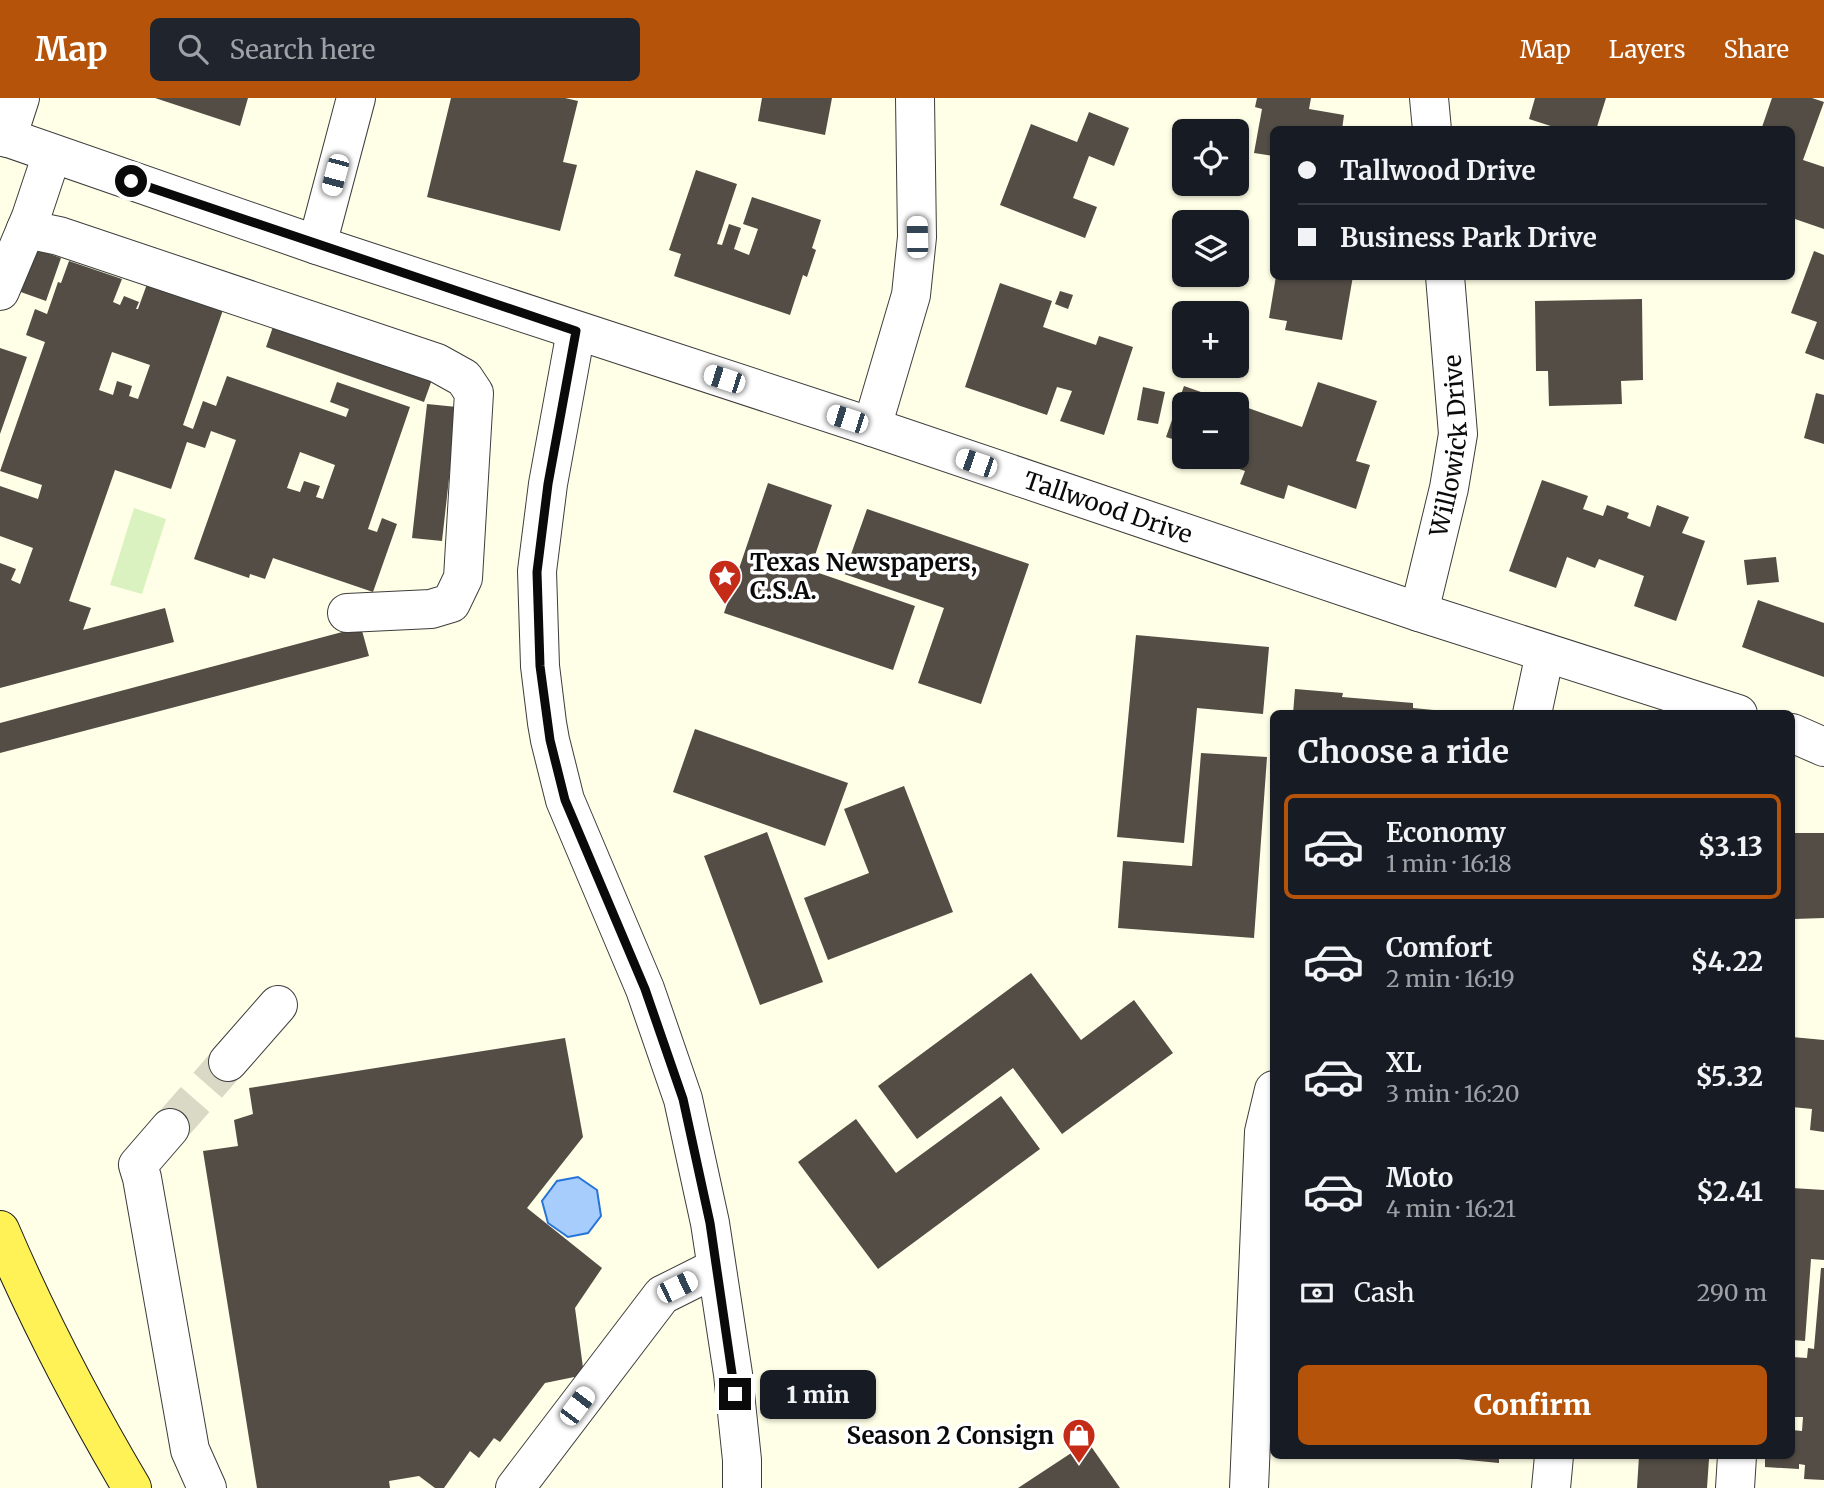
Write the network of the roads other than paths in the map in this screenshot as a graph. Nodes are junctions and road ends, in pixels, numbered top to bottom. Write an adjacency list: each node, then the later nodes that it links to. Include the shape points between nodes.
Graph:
1 (20, 98): 6 (street)
2 (356, 98): 9 (street)
3 (915, 98): 13 (street, via 917,237 911,295)
4 (1429, 98): 5 (street)
5 (1432, 126)
6 (3, 136): 7 (street, Tallwood Drive)
7 (52, 154): 8 (street); 9 (street, Tallwood Drive)
8 (26, 229): 11 (street); 15 (street, via 59,236 437,363 464,378 474,393 463,579 451,603 431,609)
9 (317, 244): 12 (street, Tallwood Drive)
10 (1445, 280): 14 (street, Willowick Drive, via 1458,434)
11 (0, 291)
12 (576, 331): 13 (street, Tallwood Drive); 26 (street, via 537,572 540,666 550,740 565,800 645,989 683,1099)
13 (872, 427): 14 (street, Tallwood Drive)
14 (1419, 612): 16 (street, Tallwood Drive)
15 (347, 613)
16 (1545, 653): 17 (street); 18 (street, Tallwood Drive)
17 (1533, 710)
18 (1725, 710)
19 (1795, 734): 20 (street)
20 (1824, 747)
21 (278, 1005): 22 (street)
22 (228, 1062)
23 (1270, 1107): 33 (street, via 1264,1132)
24 (170, 1128): 30 (street, via 138,1164 190,1450)
25 (0, 1230): 29 (main road, via 97,1430)
26 (716, 1268): 31 (street, via 662,1295); 32 (street, via 733,1374)
27 (1555, 1459): 34 (street)
28 (1737, 1459): 35 (street)
29 (132, 1488)
30 (207, 1488)
31 (515, 1488)
32 (742, 1488)
33 (1249, 1488)
34 (1551, 1488)
35 (1735, 1488)

